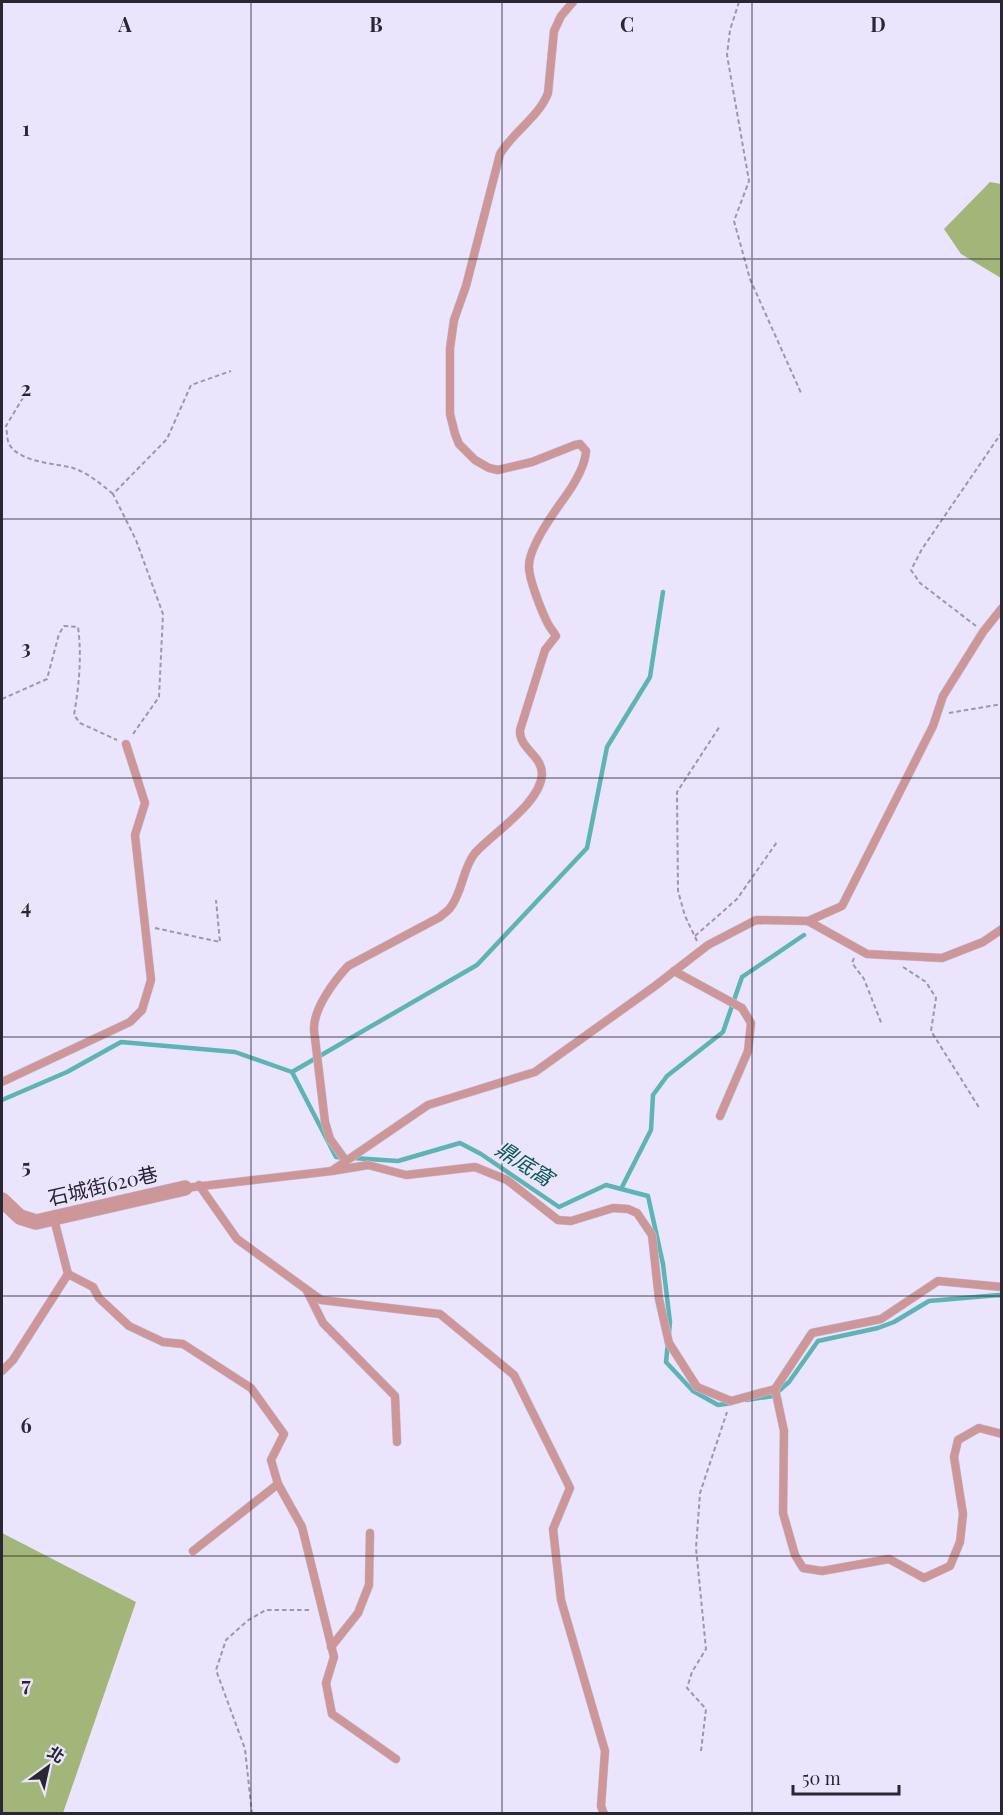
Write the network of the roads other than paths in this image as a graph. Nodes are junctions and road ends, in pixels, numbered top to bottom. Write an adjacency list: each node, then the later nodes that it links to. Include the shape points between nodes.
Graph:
1 (573, 2): 9 (lane, via 554,31 546,99 500,154 454,320 450,348 450,414 459,444 475,460 498,470 532,462 574,445 580,444 586,451 571,488 530,557 531,581 556,636 545,650 520,730 522,742 542,768 542,776 513,819 470,860 451,907 440,917 348,966 316,1015 314,1030 325,1122 330,1139)
2 (1002, 608): 4 (lane, via 943,696 933,726 842,906)
3 (126, 744): 7 (lane, via 145,803 135,835 151,981 142,1010 130,1022)
4 (808, 921): 5 (lane, via 867,954 942,958 983,942); 6 (lane, via 756,920 703,949)
5 (1002, 929)
6 (674, 971): 8 (lane, via 742,1008 751,1023 748,1051); 9 (lane, via 535,1072 428,1105)
7 (2, 1082)
8 (720, 1116)
9 (346, 1161): 10 (lane)
10 (332, 1171): 11 (lane); 18 (lane, via 368,1165 406,1175 475,1167 507,1180 558,1220 571,1221 613,1208 637,1213 652,1235 659,1299 669,1343 697,1387 731,1401)
11 (192, 1187): 13 (street, 石城街620巷); 16 (lane, via 237,1239)
12 (2, 1200): 13 (street, 石城街620巷, via 20,1216 36,1222)
13 (54, 1219): 14 (lane)
14 (68, 1275): 17 (lane); 21 (lane, via 93,1287 99,1298 129,1326 163,1342 183,1344 251,1388 284,1434 271,1460)
15 (1002, 1287): 18 (lane, via 938,1281 880,1319 812,1333)
16 (306, 1288): 20 (lane, via 323,1323 395,1396); 26 (lane, via 321,1300 440,1314 514,1375 570,1488 553,1529 561,1600 605,1751 601,1806)
17 (2, 1371)
18 (774, 1389): 19 (lane, via 784,1431 783,1513 802,1568 822,1570 889,1559 924,1578 950,1566 960,1542 963,1514 954,1457 958,1440 978,1428)
19 (1002, 1434)
20 (397, 1442)
21 (278, 1484): 23 (lane); 24 (lane, via 302,1527)
22 (370, 1533): 24 (lane, via 369,1585 358,1613)
23 (193, 1551)
24 (331, 1647): 25 (lane, via 334,1657 326,1683 332,1714)
25 (396, 1759)
26 (604, 1814)

